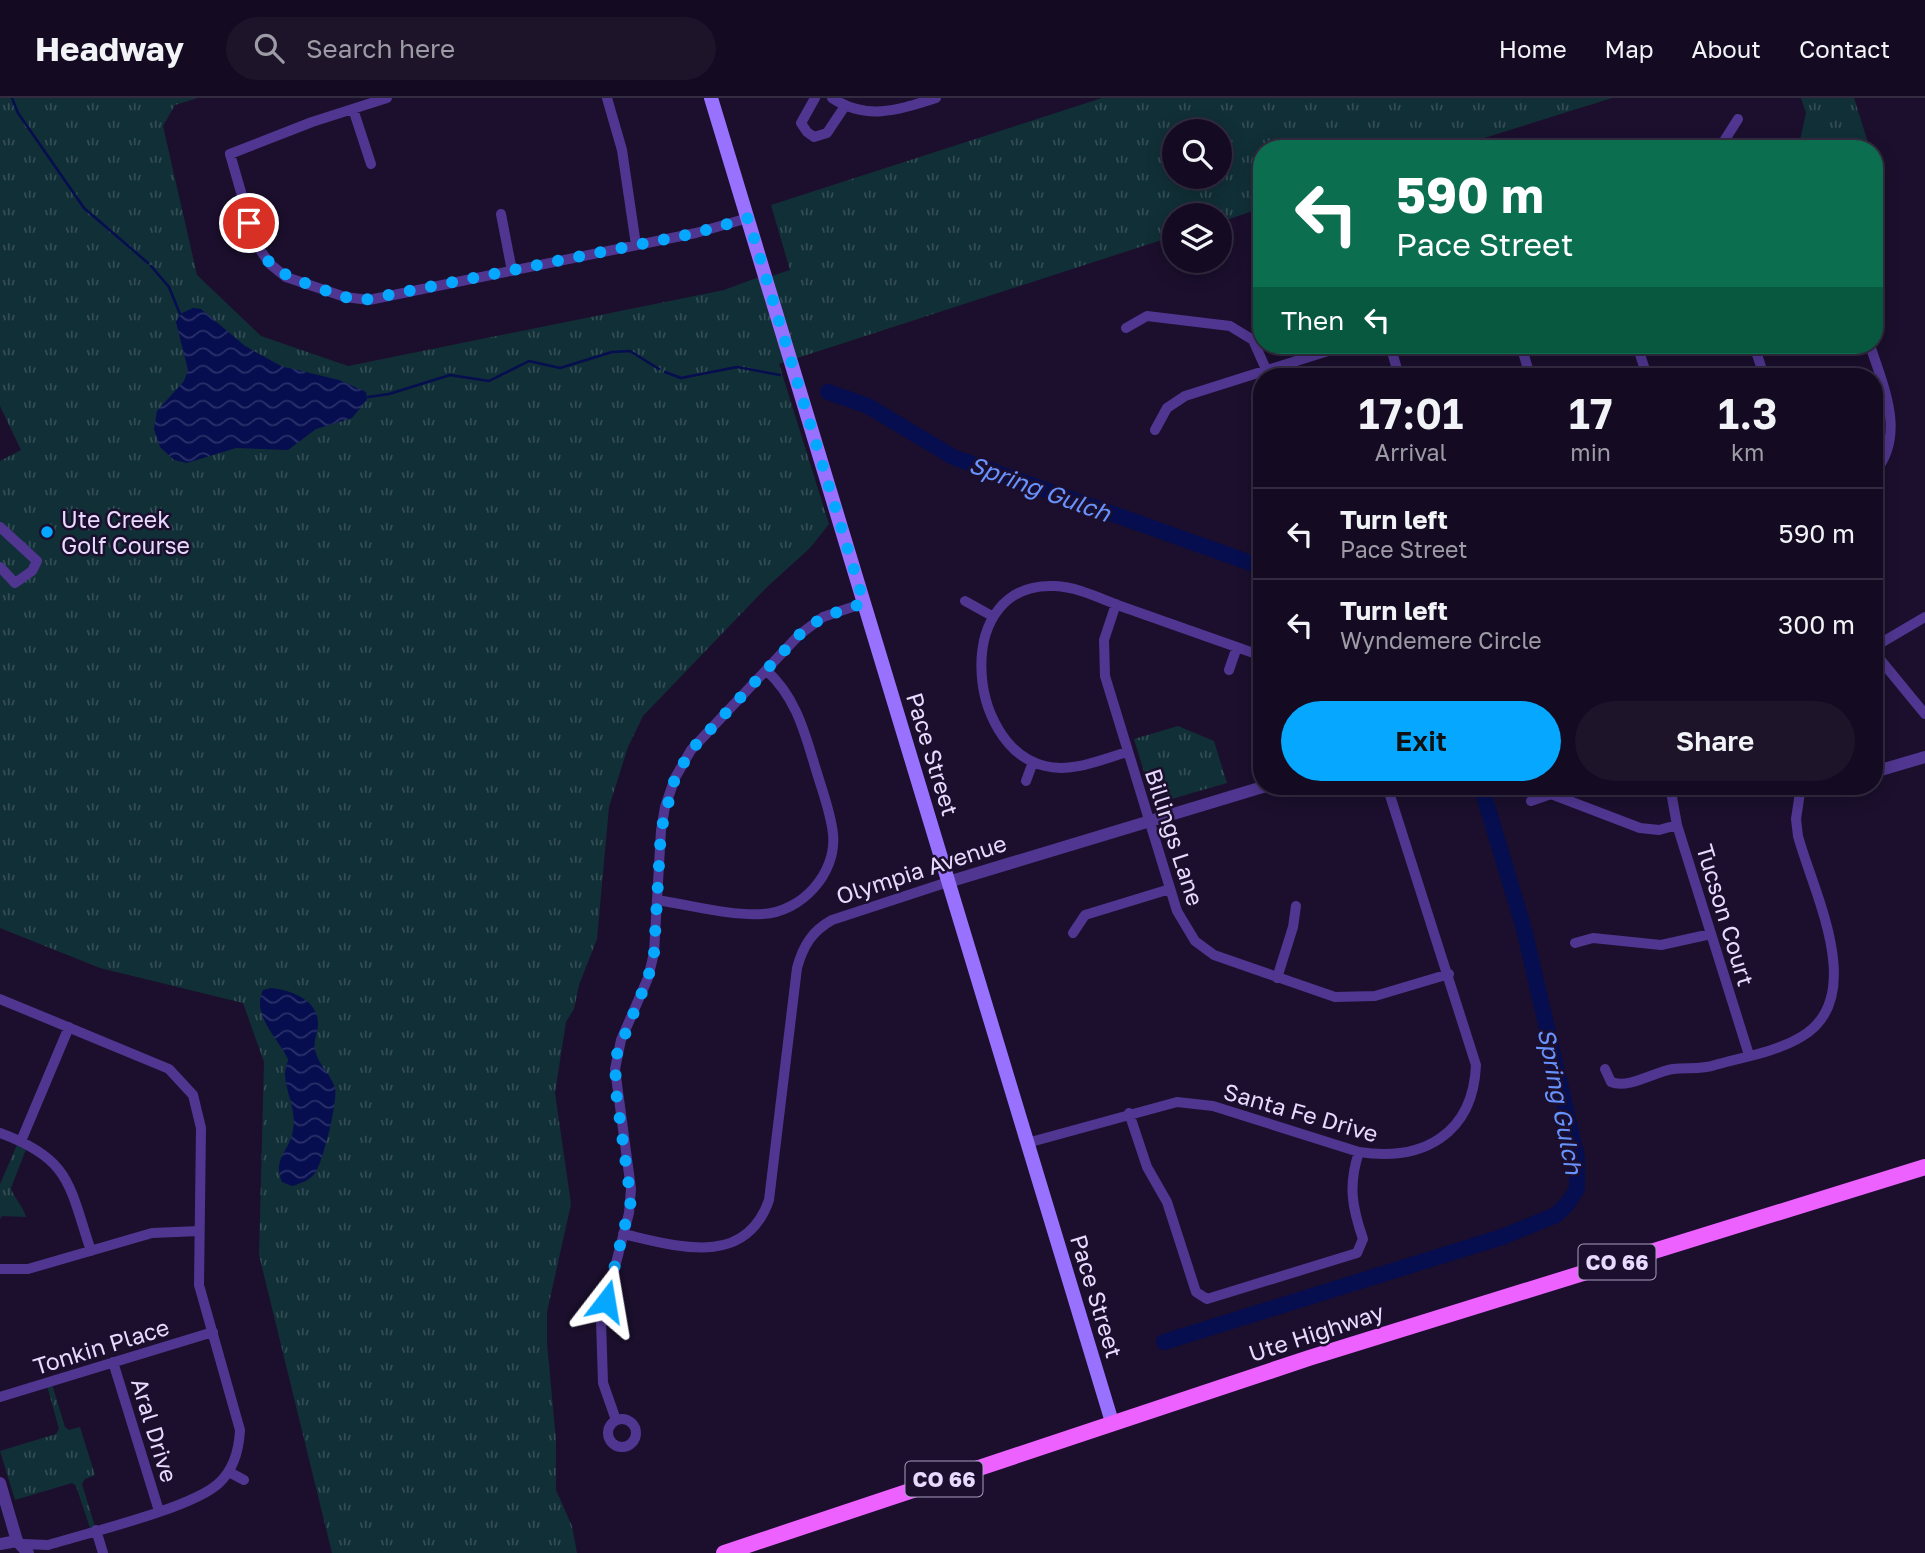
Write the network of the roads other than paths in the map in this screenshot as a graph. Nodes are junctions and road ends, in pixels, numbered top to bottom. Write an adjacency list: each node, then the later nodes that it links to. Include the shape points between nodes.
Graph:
1 (387, 98): 8 (street)
2 (607, 98): 14 (street, via 622,150)
3 (711, 98): 13 (main road, Pace Street)
4 (815, 98): 7 (street, via 802,123 814,136 827,133)
5 (832, 98): 7 (street)
6 (936, 98): 7 (street, via 882,113)
7 (845, 106)
8 (353, 109): 11 (street); 15 (street, via 230,155 256,244 270,264 286,277 364,300)
9 (1738, 119): 10 (street)
10 (1725, 140)
11 (371, 164)
12 (501, 214): 15 (street)
13 (748, 218): 14 (street); 27 (main road, Pace Street)
14 (636, 245): 15 (street)
15 (512, 271)
16 (1126, 328): 17 (street, via 1147,316 1230,326)
17 (1253, 339)
18 (1321, 354): 19 (street)
19 (1282, 368)
20 (1253, 377): 22 (street, via 1177,399)
21 (1883, 391): 23 (street, via 1891,419)
22 (1155, 430)
23 (1883, 459)
24 (0, 527): 25 (street, via 37,562 15,583)
25 (0, 567)
26 (965, 601): 29 (street)
27 (864, 603): 35 (street, via 823,617); 52 (main road, Pace Street)
28 (1116, 604): 29 (street, via 1067,588 1042,587 1012,598); 32 (street); 38 (street, Billings Lane, via 1102,657)
29 (992, 616): 40 (street, via 980,650 987,694 1008,743)
30 (1925, 617): 31 (street)
31 (1883, 644)
32 (1237, 647): 33 (street); 36 (street)
33 (1253, 653)
34 (1883, 661): 37 (street)
35 (766, 670): 54 (street, via 691,750 675,778 661,830); 54 (street, via 785,689 799,714 833,834 829,862 812,890 775,912 750,914)
36 (1229, 670)
37 (1925, 714)
38 (1128, 752): 40 (street, via 1068,768); 50 (street, Billings Lane)
39 (1925, 757): 41 (street)
40 (1032, 762): 42 (street)
41 (1883, 769)
42 (1026, 781)
43 (1253, 790): 50 (street, Olympia Avenue)
44 (1390, 795): 59 (street, Santa Fe Drive)
45 (1549, 795): 49 (street)
46 (1555, 795): 51 (street, via 1640,828)
47 (1672, 795): 51 (street, Tucson Court)
48 (1800, 795): 63 (street, via 1798,836 1835,960 1835,985 1829,1007 1812,1029 1798,1039)
49 (1531, 801)
50 (1150, 821): 52 (street, Olympia Avenue); 53 (street, Billings Lane)
51 (1677, 825): 57 (street, Tucson Court)
52 (948, 882): 68 (main road, Pace Street); 72 (street, Olympia Avenue, via 832,920 807,943 797,968 769,1200 754,1225 732,1242 709,1248)
53 (1170, 889): 56 (street, via 1085,915); 60 (street, Billings Lane, via 1184,926 1202,948 1225,961)
54 (657, 900): 72 (street, via 648,978 621,1040 615,1069 631,1189)
55 (1296, 906): 60 (street)
56 (1073, 933)
57 (1711, 934): 58 (street, via 1661,945 1594,938); 63 (street, Tucson Court)
58 (1575, 943)
59 (1449, 974): 60 (street, Billings Lane, via 1349,999); 69 (street, Santa Fe Drive, via 1476,1065 1472,1098 1464,1115 1438,1140 1417,1149 1382,1156)
60 (1277, 978)
61 (0, 999): 62 (street)
62 (69, 1027): 67 (street); 71 (street, via 169,1069 188,1087 201,1122)
63 (1749, 1055): 64 (street, via 1708,1068 1672,1069 1621,1084 1611,1082)
64 (1605, 1069)
65 (1129, 1113): 68 (street, Santa Fe Drive); 69 (street, Santa Fe Drive, via 1167,1103 1198,1103); 69 (street, via 1147,1167 1167,1202 1196,1292 1207,1300 1357,1252 1363,1239 1350,1189)
66 (0, 1133): 67 (street)
67 (21, 1141): 73 (street, via 61,1170)
68 (1027, 1143): 79 (main road, Pace Street)
69 (1359, 1152)
70 (1925, 1167): 79 (main road, Ute Highway / CO 66)
71 (199, 1231): 73 (street, via 152,1233); 75 (street, via 200,1285)
72 (623, 1234): 78 (street, via 601,1326 603,1383)
73 (91, 1251): 74 (street, via 28,1269)
74 (0, 1269)
75 (213, 1332): 76 (street, Tonkin Place); 80 (street, via 239,1424 238,1448)
76 (113, 1362): 77 (street, Tonkin Place); 84 (street, Aral Drive)
77 (0, 1396)
78 (616, 1420)
79 (1112, 1422): 91 (main road, Ute Highway / CO 66)
80 (229, 1472): 81 (street); 84 (street, via 203,1495)
81 (244, 1480)
82 (0, 1483): 88 (street)
83 (0, 1510): 86 (street)
84 (159, 1511): 85 (street)
85 (96, 1530): 87 (street); 90 (street)
86 (0, 1543): 88 (street)
87 (48, 1545): 88 (street); 89 (street)
88 (22, 1546)
89 (38, 1553)
90 (103, 1553)
91 (723, 1553)

